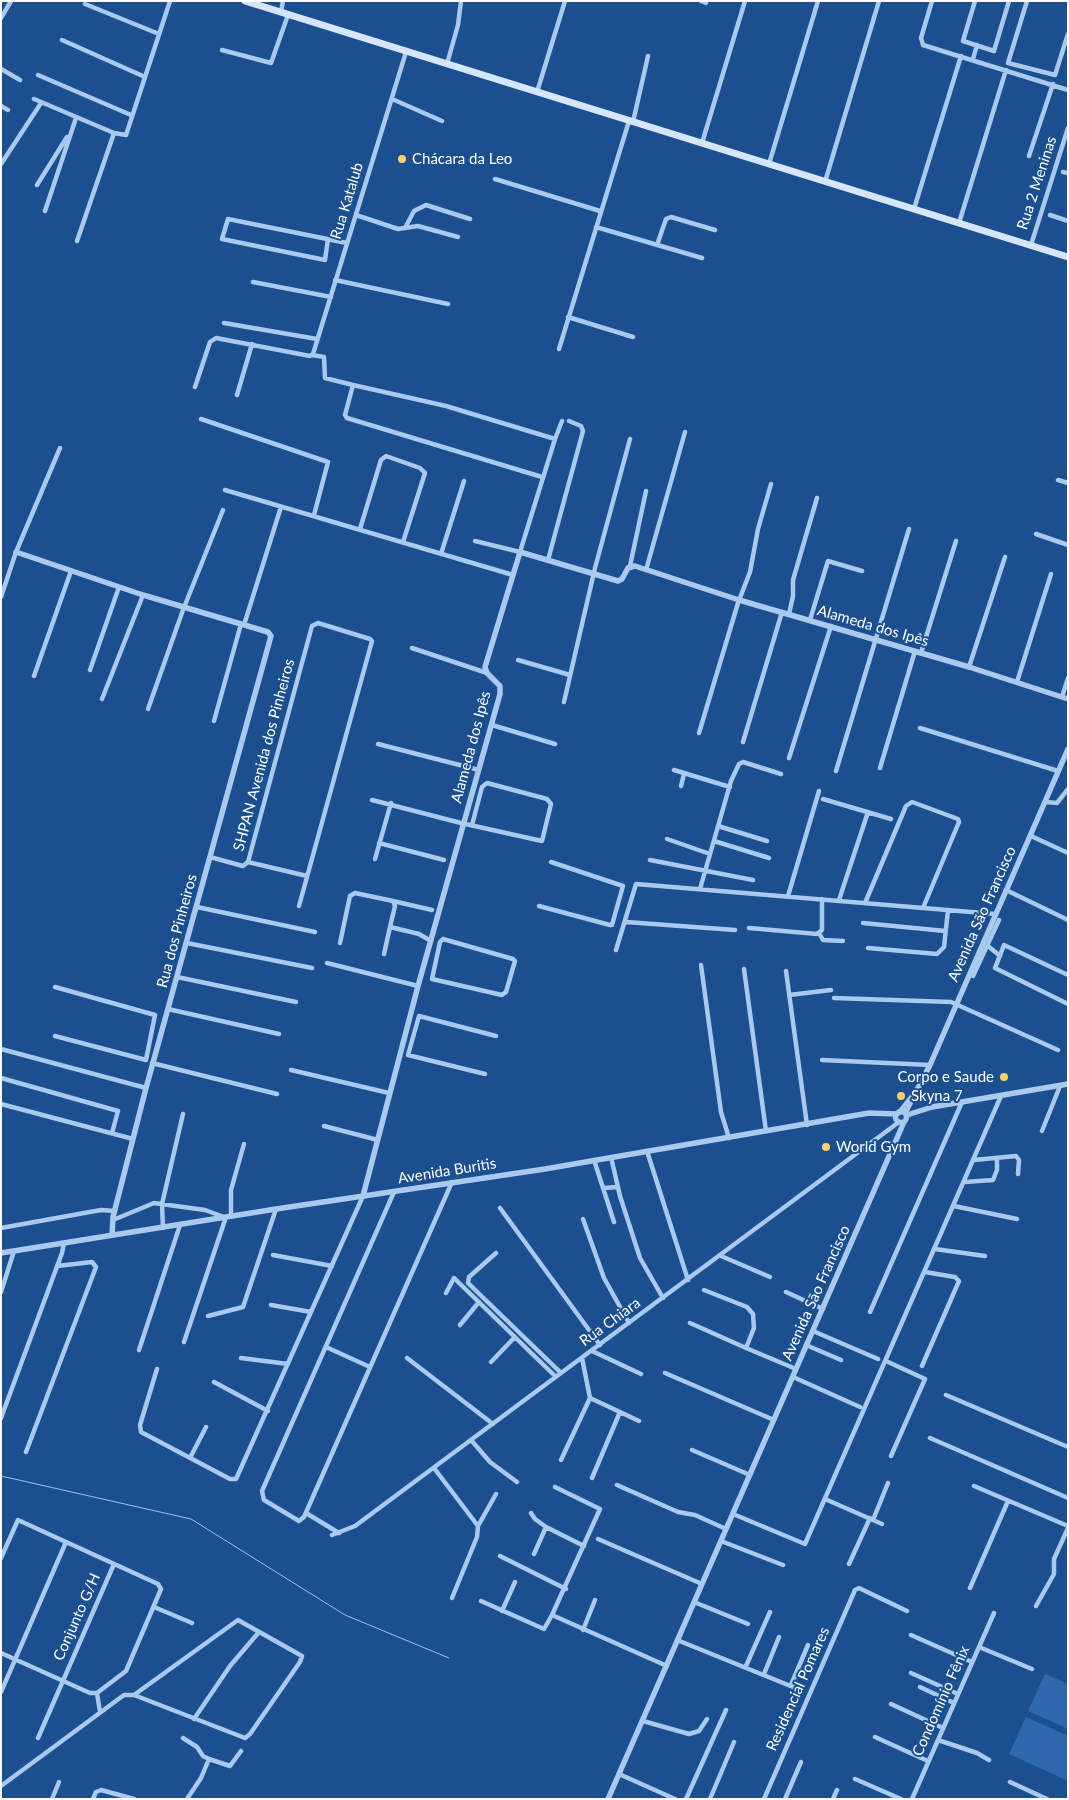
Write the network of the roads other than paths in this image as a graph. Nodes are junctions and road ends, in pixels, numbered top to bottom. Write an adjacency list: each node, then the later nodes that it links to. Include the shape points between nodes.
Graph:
1 (11, 1): 16 (street)
2 (170, 1): 17 (street)
3 (245, 1): 15 (main road)
4 (283, 1): 15 (street)
5 (461, 1): 26 (street)
6 (564, 1): 35 (street)
7 (745, 1): 48 (street)
8 (818, 1): 51 (street)
9 (880, 1): 53 (street)
10 (932, 1): 24 (street, via 921,43)
11 (975, 1): 20 (street, via 962,41)
12 (1009, 1): 20 (street, via 994,51)
13 (1027, 1): 29 (street, via 1008,63)
14 (85, 4): 17 (street)
15 (285, 13): 21 (street, via 272,63); 22 (main road)
16 (1, 18)
17 (159, 34): 31 (street)
18 (1068, 34): 29 (street, via 1055,75)
19 (62, 40): 31 (street)
20 (977, 45): 25 (street)
21 (222, 50)
22 (406, 52): 26 (main road); 36 (street, Rua Katalub)
23 (648, 56): 44 (street)
24 (961, 56): 25 (street); 55 (street)
25 (972, 59): 28 (street)
26 (448, 64): 35 (main road)
27 (1, 69): 32 (street)
28 (1006, 70): 33 (street); 62 (street)
29 (1051, 74): 33 (street)
30 (38, 75): 41 (street)
31 (145, 77): 41 (street)
32 (20, 80)
33 (1051, 83): 34 (street); 49 (street)
34 (1068, 90)
35 (537, 92): 44 (main road)
36 (392, 99): 43 (street); 58 (street, Rua Katalub)
37 (34, 100): 38 (street)
38 (41, 103): 42 (street); 50 (street)
39 (1, 106): 40 (street)
40 (8, 110)
41 (132, 115): 47 (street, via 126,135)
42 (76, 118): 46 (street); 47 (street)
43 (442, 121)
44 (631, 122): 48 (main road); 57 (street)
45 (1068, 128): 71 (street, Rua 2 Meninas)
46 (72, 129): 54 (street); 56 (street)
47 (114, 133): 68 (street)
48 (702, 143): 51 (main road)
49 (1029, 156)
50 (1, 164)
51 (769, 164): 53 (main road)
52 (495, 180): 57 (street)
53 (825, 182): 55 (main road)
54 (37, 185)
55 (914, 209): 62 (main road)
56 (45, 211)
57 (600, 211): 64 (street)
58 (356, 215): 63 (street, via 398,229); 69 (street, Rua Katalub)
59 (1050, 215): 61 (street)
60 (470, 219): 63 (street, via 426,205 414,211)
61 (1068, 221)
62 (959, 223): 71 (main road)
63 (405, 228): 66 (street, via 418,226)
64 (596, 228): 70 (street); 78 (street)
65 (715, 230): 70 (street, via 668,218)
66 (458, 237)
67 (328, 240): 67 (street, via 228,219 222,240 325,260); 69 (street)
68 (77, 241)
69 (347, 243): 74 (street, Rua Katalub)
70 (657, 245): 73 (street)
71 (1031, 246): 72 (main road)
72 (1068, 257)
73 (702, 258)
74 (335, 280): 76 (street, Rua Katalub); 77 (street)
75 (253, 282): 76 (street)
76 (330, 297): 81 (street, Rua Katalub)
77 (448, 304)
78 (568, 317): 80 (street); 83 (street)
79 (224, 323): 81 (street)
80 (633, 337)
81 (317, 339): 84 (street, Rua Katalub)
82 (252, 344): 84 (street); 86 (street, via 221,338 213,340); 87 (street)
83 (559, 349)
84 (311, 355): 85 (street, via 324,357 324,378)
85 (353, 385): 92 (street, via 446,406); 95 (street, via 345,415 347,418)
86 (195, 387)
87 (237, 395)
88 (201, 419): 105 (street, via 328,462)
89 (562, 421): 92 (street)
90 (569, 421): 117 (street, via 582,426 583,431)
91 (685, 432): 119 (street)
92 (554, 439): 95 (street)
93 (630, 439): 122 (street)
94 (60, 448): 113 (street)
95 (542, 477): 114 (street)
96 (1058, 480): 98 (street)
97 (464, 481): 115 (street)
98 (1068, 483)
99 (771, 484): 128 (street, via 750,572)
100 (225, 490): 105 (street)
101 (646, 491): 118 (street)
102 (817, 498): 131 (street, via 793,580)
103 (222, 510): 129 (street)
104 (280, 510): 133 (street)
105 (314, 515): 106 (street)
106 (360, 529): 111 (street); 111 (street, via 381,460 386,456 420,468 425,473)
107 (909, 530): 135 (street)
108 (1036, 534): 112 (street)
109 (475, 541): 114 (street)
110 (956, 541): 137 (street)
111 (403, 542): 115 (street)
112 (1068, 545)
113 (16, 552): 120 (street); 127 (street)
114 (520, 552): 117 (street); 124 (street, Alameda dos Ipês)
115 (441, 554): 124 (street)
116 (1005, 557): 139 (street)
117 (548, 560): 122 (street)
118 (630, 566): 119 (street, Alameda dos Ipês); 122 (street, via 619,581)
119 (646, 570): 128 (street, Alameda dos Ipês)
120 (71, 571): 125 (street); 143 (street)
121 (862, 571): 132 (street, via 828,561)
122 (594, 574): 142 (street)
123 (1052, 574): 145 (street)
124 (513, 575): 141 (street, Alameda dos Ipês, via 486,664)
125 (119, 587): 126 (street); 140 (street)
126 (143, 595): 129 (street); 147 (street)
127 (1, 597)
128 (739, 600): 130 (street, Alameda dos Ipês); 153 (street)
129 (184, 606): 133 (street); 149 (street)
130 (782, 612): 131 (street, Alameda dos Ipês); 154 (street)
131 (789, 614): 132 (street, Alameda dos Ipês)
132 (810, 620): 134 (street, Alameda dos Ipês)
133 (242, 625): 150 (street); 186 (street, Rua dos Pinheiros, via 270,634 271,638)
134 (831, 626): 135 (street, Alameda dos Ipês); 158 (street)
135 (875, 639): 137 (street, Alameda dos Ipês); 162 (street)
136 (412, 648): 141 (street)
137 (918, 652): 139 (street, Alameda dos Ipês); 159 (street)
138 (518, 660): 142 (street)
139 (970, 664): 145 (street, Alameda dos Ipês)
140 (90, 670)
141 (487, 673): 151 (street, Alameda dos Ipês, via 501,688)
142 (570, 675): 148 (street)
143 (34, 676)
144 (1068, 678): 146 (street)
145 (1016, 682): 146 (street, Alameda dos Ipês)
146 (1065, 698)
147 (102, 699)
148 (564, 702)
149 (148, 709)
150 (214, 721)
151 (492, 725): 156 (street); 160 (street, Alameda dos Ipês)
152 (920, 728): 163 (street)
153 (699, 733)
154 (743, 742)
155 (378, 744): 160 (street)
156 (555, 744)
157 (1068, 749): 163 (street, Avenida São Francisco)
158 (789, 758)
159 (880, 768)
160 (479, 770): 176 (street, Alameda dos Ipês)
161 (674, 770): 164 (street)
162 (836, 771)
163 (1058, 771): 172 (street, Avenida São Francisco)
164 (684, 774): 166 (street); 167 (street)
165 (781, 774): 167 (street, via 740,762)
166 (681, 786)
167 (730, 787): 178 (street)
168 (1068, 789): 172 (street, via 1055,804)
169 (819, 791): 200 (street)
170 (823, 799): 174 (street)
171 (372, 800): 173 (street)
172 (1046, 802): 179 (street, Avenida São Francisco)
173 (391, 803): 176 (street); 183 (street)
174 (868, 812): 175 (street); 202 (street)
175 (892, 819)
176 (464, 823): 177 (street); 221 (street, Alameda dos Ipês)
177 (472, 825): 177 (street, via 542,841 552,804 547,799 487,783 482,787)
178 (718, 826): 181 (street); 182 (street)
179 (1031, 836): 184 (street); 199 (street, Avenida São Francisco)
180 (667, 839): 185 (street)
181 (714, 841): 185 (street); 187 (street)
182 (767, 841)
183 (379, 844): 188 (street); 189 (street)
184 (1068, 853)
185 (710, 854): 193 (street)
186 (210, 857): 191 (street, via 243,866); 207 (street, Rua dos Pinheiros)
187 (769, 858)
188 (375, 859)
189 (444, 860)
190 (650, 860): 193 (street)
191 (248, 862): 194 (street, SHPAN Avenida dos Pinheiros); 194 (street, SHPAN Avenida dos Pinheiros, via 313,624 318,623 370,639 372,644)
192 (551, 862): 196 (street)
193 (705, 871): 195 (street); 198 (street)
194 (307, 876): 205 (street)
195 (753, 880)
196 (623, 886): 197 (street); 206 (street, via 610,925)
197 (635, 889): 198 (street, via 636,884); 213 (street)
198 (700, 889): 200 (street)
199 (1008, 891): 211 (street, Avenida São Francisco); 212 (street)
200 (788, 896): 201 (street)
201 (822, 899): 202 (street); 220 (street, via 822,930)
202 (839, 900): 204 (street)
203 (393, 901): 209 (street); 215 (street, via 395,906); 224 (street, via 352,894)
204 (865, 903): 208 (street); 208 (street, via 906,806 914,803 958,820)
205 (299, 906)
206 (539, 906)
207 (197, 907): 219 (street); 223 (street, Rua dos Pinheiros)
208 (923, 908): 210 (street)
209 (432, 910)
210 (948, 910): 211 (street); 218 (street)
211 (997, 917): 225 (street, Avenida São Francisco)
212 (1068, 920)
213 (626, 922): 217 (street); 227 (street)
214 (863, 923): 218 (street)
215 (390, 927): 221 (street, via 418,934); 228 (street)
216 (749, 928): 220 (street)
217 (735, 930)
218 (945, 931): 226 (street, via 943,950 937,954)
219 (315, 932)
220 (819, 933): 222 (street, via 823,940)
221 (430, 941): 229 (street, Alameda dos Ipês)
222 (843, 941)
223 (187, 942): 234 (street); 239 (street, Rua dos Pinheiros)
224 (340, 943)
225 (986, 944): 230 (street); 237 (street); 246 (street, Avenida São Francisco)
226 (868, 948)
227 (616, 950)
228 (384, 954)
229 (427, 954): 231 (street); 240 (street, Alameda dos Ipês)
230 (1000, 956): 238 (street, via 1004,945); 247 (street, via 996,968)
231 (436, 957): 231 (street, via 443,939 505,955 515,961 506,992 502,995 432,979)
232 (328, 963): 240 (street)
233 (701, 965): 278 (street, via 721,1112)
234 (312, 968)
235 (744, 969): 275 (street)
236 (786, 971): 243 (street)
237 (973, 976)
238 (1068, 976)
239 (177, 977): 245 (street); 248 (street, Rua dos Pinheiros)
240 (418, 986): 251 (street, Alameda dos Ipês)
241 (55, 987): 249 (street)
242 (831, 990): 243 (street)
243 (789, 995): 273 (street)
244 (834, 998): 246 (street)
245 (296, 1002)
246 (956, 1003): 256 (street); 259 (street, Avenida São Francisco)
247 (1068, 1004)
248 (168, 1010): 249 (street); 250 (street); 258 (street, Rua dos Pinheiros)
249 (155, 1015): 253 (street, via 146,1060)
250 (279, 1034)
251 (405, 1034): 252 (street); 266 (street, Alameda dos Ipês)
252 (414, 1035): 254 (street, via 419,1016); 261 (street, via 408,1055)
253 (55, 1036)
254 (496, 1036)
255 (1, 1049): 265 (street)
256 (1058, 1050)
257 (822, 1060): 259 (street)
258 (152, 1063): 265 (street, Rua dos Pinheiros); 267 (street)
259 (930, 1065): 272 (street, Avenida São Francisco)
260 (291, 1070): 266 (street)
261 (485, 1074)
262 (1, 1078): 277 (street, via 118,1110)
263 (1068, 1084): 264 (street, Avenida Buritis)
264 (1060, 1086): 268 (street, Avenida Buritis); 276 (street)
265 (146, 1088): 279 (street, Rua dos Pinheiros)
266 (388, 1093): 280 (street, Alameda dos Ipês)
267 (277, 1094)
268 (1001, 1096): 269 (street, Avenida Buritis); 286 (street)
269 (962, 1102): 272 (street, Avenida Buritis); 330 (street)
270 (1, 1104): 277 (street)
271 (183, 1114): 294 (street)
272 (902, 1116): 273 (street, Avenida Buritis, via 869,1113); 314 (street, Rua Chiara); 328 (street, Avenida São Francisco)
273 (806, 1125): 275 (street, Avenida Buritis)
274 (324, 1126): 280 (street)
275 (766, 1131): 278 (street, Avenida Buritis)
276 (1042, 1131)
277 (112, 1133): 279 (street)
278 (729, 1138): 282 (street, Avenida Buritis)
279 (133, 1139): 298 (street, Rua dos Pinheiros)
280 (378, 1140): 293 (street, Alameda dos Ipês)
281 (244, 1144): 299 (street)
282 (648, 1154): 283 (street, Avenida Buritis); 320 (street)
283 (612, 1157): 285 (street, Avenida Buritis); 290 (street)
284 (997, 1158): 286 (street); 287 (street, via 1016,1156); 289 (street, via 993,1180)
285 (594, 1160): 288 (street, Avenida Buritis); 291 (street)
286 (974, 1160): 289 (street)
287 (1018, 1174)
288 (452, 1182): 292 (street, Avenida Buritis); 353 (street)
289 (964, 1182): 295 (street)
290 (618, 1187): 291 (street); 325 (street, via 640,1258)
291 (603, 1188): 303 (street)
292 (394, 1192): 293 (street, Avenida Buritis); 340 (street)
293 (363, 1196): 297 (street, Avenida Buritis); 317 (street)
294 (162, 1204): 299 (street, via 205,1210); 302 (street, via 154,1203); 306 (street)
295 (954, 1206): 301 (street); 309 (street)
296 (500, 1208): 338 (street)
297 (276, 1209): 299 (street, Avenida Buritis); 331 (street, via 243,1308)
298 (115, 1212): 302 (street, Rua dos Pinheiros); 305 (street, via 101,1210)
299 (227, 1217): 304 (street, Avenida Buritis); 337 (street)
300 (583, 1219): 332 (street, via 604,1278)
301 (1017, 1219)
302 (113, 1220): 307 (street, Rua dos Pinheiros)
303 (614, 1222)
304 (180, 1225): 306 (street, Avenida Buritis); 342 (street)
305 (1, 1228)
306 (163, 1228): 307 (street, Avenida Buritis)
307 (112, 1235): 308 (street, Avenida Buritis)
308 (64, 1243): 310 (street, Avenida Buritis); 316 (street)
309 (935, 1249): 315 (street); 318 (street)
310 (14, 1251): 311 (street, Avenida Buritis); 322 (street)
311 (1, 1253)
312 (496, 1254): 356 (street, via 469,1277 468,1283)
313 (273, 1255): 317 (street)
314 (721, 1256): 319 (street); 320 (street, Rua Chiara)
315 (985, 1256)
316 (57, 1266): 367 (street); 376 (street, via 92,1262 96,1267)
317 (332, 1266): 329 (street)
318 (925, 1272): 349 (street); 352 (street, via 955,1277 959,1281)
319 (770, 1277)
320 (688, 1280): 325 (street, Rua Chiara)
321 (704, 1290): 341 (street, via 747,1307 753,1314 754,1328)
322 (1, 1292)
323 (786, 1292): 328 (street)
324 (446, 1293): 326 (street, via 454,1278)
325 (663, 1298): 332 (street, Rua Chiara)
326 (479, 1302): 334 (street); 336 (street)
327 (271, 1305): 329 (street)
328 (823, 1309): 335 (street, Avenida São Francisco)
329 (312, 1312): 351 (street)
330 (870, 1312)
331 (208, 1316)
332 (629, 1323): 338 (street, Rua Chiara)
333 (690, 1323): 341 (street)
334 (460, 1325)
335 (813, 1331): 339 (street, Avenida São Francisco); 347 (street)
336 (515, 1337): 350 (street); 360 (street)
337 (184, 1342)
338 (600, 1344): 343 (street, Rua Chiara)
339 (806, 1345): 348 (street); 355 (street, Avenida São Francisco)
340 (326, 1346): 353 (street); 393 (street, via 262,1494 264,1500 298,1520 302,1520)
341 (746, 1348): 355 (street)
342 (139, 1350)
343 (592, 1350): 346 (street, Rua Chiara); 358 (street)
344 (242, 1358): 351 (street)
345 (407, 1358): 370 (street)
346 (582, 1358): 356 (street, Rua Chiara); 363 (street)
347 (878, 1359)
348 (841, 1360)
349 (886, 1361): 377 (street, via 925,1379); 390 (street)
350 (491, 1362)
351 (288, 1364): 365 (street)
352 (922, 1366)
353 (370, 1367): 393 (street)
354 (156, 1369): 378 (street, via 140,1432)
355 (796, 1369): 359 (street, Avenida São Francisco)
356 (561, 1373): 360 (street, Rua Chiara)
357 (665, 1373): 368 (street)
358 (641, 1374)
359 (793, 1376): 364 (street); 368 (street, Avenida São Francisco)
360 (556, 1377): 370 (street, Rua Chiara)
361 (214, 1382): 365 (street)
362 (946, 1395): 374 (street)
363 (590, 1398): 366 (street); 379 (street)
364 (860, 1407)
365 (268, 1411): 378 (street, via 236,1479 232,1480)
366 (620, 1412): 369 (street); 382 (street)
367 (1, 1418)
368 (774, 1420): 381 (street, Avenida São Francisco)
369 (640, 1421)
370 (493, 1424): 373 (street, Rua Chiara)
371 (206, 1427): 378 (street)
372 (930, 1438): 389 (street)
373 (471, 1440): 380 (street, Rua Chiara); 383 (street, via 490,1462)
374 (1068, 1447)
375 (692, 1450): 381 (street)
376 (26, 1452)
377 (891, 1456)
378 (190, 1458)
379 (561, 1460)
380 (434, 1468): 397 (street); 401 (street, Rua Chiara, via 355,1526)
381 (750, 1475): 394 (street, Avenida São Francisco)
382 (592, 1478)
383 (516, 1482)
384 (888, 1484): 395 (street)
385 (617, 1485): 400 (street)
386 (974, 1486): 391 (street)
387 (555, 1487): 406 (street, via 600,1509)
388 (496, 1494): 397 (street)
389 (1068, 1498)
390 (825, 1499): 394 (street, via 803,1546); 395 (street)
391 (1008, 1501): 399 (street); 415 (street)
392 (531, 1512): 398 (street, via 535,1520)
393 (306, 1513): 401 (street)
394 (732, 1514): 400 (street, Avenida São Francisco)
395 (871, 1519): 396 (street); 411 (street)
396 (882, 1524)
397 (478, 1526): 417 (street, via 477,1537)
398 (546, 1527): 406 (street); 407 (street)
399 (1068, 1527): 421 (street, via 1054,1559 1054,1574)
400 (726, 1530): 404 (street, Avenida São Francisco)
401 (339, 1533): 402 (street, Rua Chiara)
402 (332, 1535)
403 (598, 1539): 414 (street)
404 (721, 1541): 412 (street); 414 (street, Avenida São Francisco)
405 (66, 1542): 409 (street, via 18,1520); 410 (street); 438 (street)
406 (584, 1546): 416 (street)
407 (534, 1554)
408 (500, 1556): 416 (street)
409 (1, 1558)
410 (114, 1564): 422 (street, via 158,1584 161,1589); 445 (street, Conjunto G/H)
411 (850, 1564)
412 (782, 1565)
413 (515, 1582): 423 (street)
414 (702, 1584): 420 (street, Avenida São Francisco)
415 (970, 1588)
416 (566, 1589): 427 (street)
417 (452, 1598)
418 (595, 1600): 430 (street)
419 (481, 1601): 423 (street)
420 (694, 1602): 429 (street); 434 (street, Avenida São Francisco)
421 (1036, 1606)
422 (154, 1607): 428 (street); 450 (street, via 126,1671)
423 (502, 1611): 427 (street, via 544,1629)
424 (907, 1611): 485 (street, Residencial Pomares, via 859,1588 855,1590)
425 (770, 1612): 441 (street)
426 (994, 1613): 436 (street, Condomínio Fênix)
427 (552, 1615): 430 (street)
428 (192, 1623)
429 (748, 1624)
430 (583, 1630): 440 (street)
431 (259, 1632): 452 (street, via 241,1621 235,1622); 457 (street); 457 (street, via 297,1652 302,1658 250,1734 241,1738)
432 (911, 1635): 439 (street)
433 (779, 1638): 444 (street)
434 (677, 1640): 440 (street, Avenida São Francisco); 441 (street)
435 (808, 1645): 446 (street)
436 (979, 1647): 439 (street, Condomínio Fênix); 442 (street)
437 (1, 1654): 438 (street)
438 (15, 1659): 445 (street); 449 (street)
439 (972, 1662): 451 (street, Condomínio Fênix)
440 (667, 1666): 459 (street, Avenida São Francisco)
441 (746, 1666): 444 (street)
442 (1032, 1669)
443 (911, 1673): 451 (street)
444 (764, 1674): 446 (street)
445 (63, 1681): 450 (street); 462 (street, Conjunto G/H)
446 (791, 1685): 448 (street)
447 (920, 1687): 454 (street)
448 (798, 1689)
449 (1, 1692)
450 (97, 1693): 456 (street)
451 (958, 1694): 454 (street, Condomínio Fênix)
452 (134, 1695): 456 (street, via 124,1695); 457 (street)
453 (891, 1704): 460 (street)
454 (954, 1704): 460 (street, Condomínio Fênix)
455 (726, 1710): 483 (street)
456 (100, 1712): 475 (street)
457 (194, 1719)
458 (707, 1719): 459 (street, via 699,1731 689,1734)
459 (643, 1721): 471 (street, Avenida São Francisco)
460 (943, 1728): 464 (street, Condomínio Fênix)
461 (875, 1737): 469 (street)
462 (38, 1738)
463 (183, 1738): 467 (street, via 197,1746)
464 (938, 1740): 468 (street); 469 (street, Condomínio Fênix)
465 (734, 1742): 484 (street)
466 (241, 1751): 467 (street, via 230,1766)
467 (209, 1759): 480 (street)
468 (989, 1760)
469 (928, 1761): 489 (street, Condomínio Fênix)
470 (801, 1762): 486 (street)
471 (619, 1774): 481 (street, Avenida São Francisco); 482 (street)
472 (855, 1778): 488 (street)
473 (59, 1782): 477 (street)
474 (1010, 1782): 490 (street)
475 (1, 1786)
476 (837, 1790): 487 (street)
477 (52, 1799)
478 (93, 1799): 479 (street, via 101,1790)
479 (134, 1799)
480 (187, 1799)
481 (608, 1799)
482 (675, 1799)
483 (686, 1799)
484 (710, 1799)
485 (764, 1799)
486 (786, 1799)
487 (833, 1799)
488 (901, 1799)
489 (912, 1799)
490 (1047, 1799)

